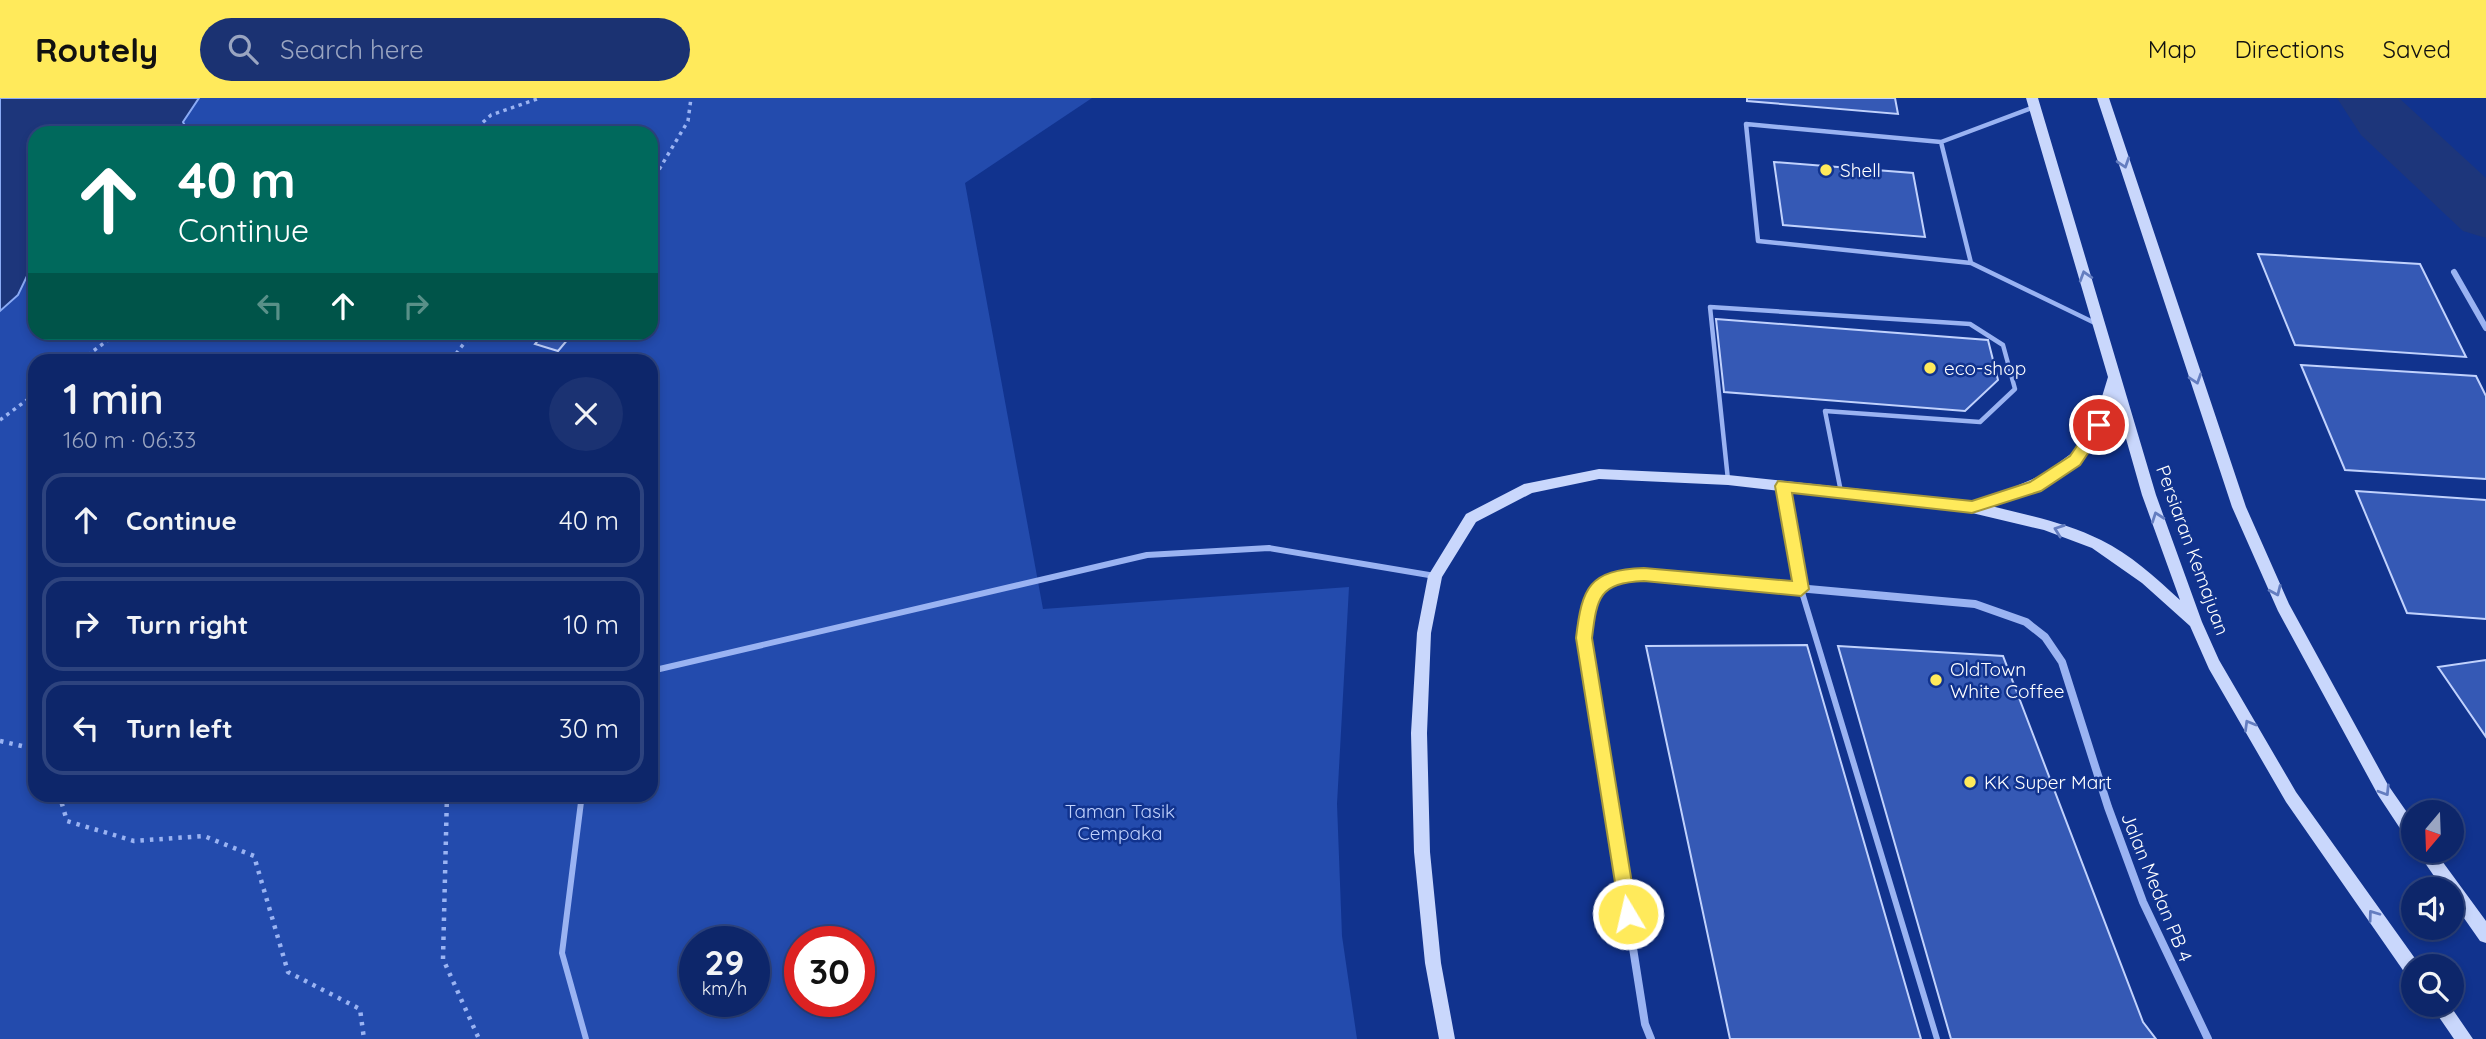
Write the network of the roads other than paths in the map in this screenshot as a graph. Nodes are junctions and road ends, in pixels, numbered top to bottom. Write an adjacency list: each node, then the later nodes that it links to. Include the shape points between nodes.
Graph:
1 (2103, 98): 18 (main road, one-way to 18, via 2239,507 2283,607)
2 (2033, 103): 3 (lane); 6 (main road, Persiaran Kemajuan, one-way to 2)
3 (1941, 142): 4 (lane); 4 (lane, via 1746,124 1758,241)
4 (1971, 263): 6 (lane)
5 (2454, 272): 7 (street)
6 (2099, 325): 8 (main road, Persiaran Kemajuan)
7 (2486, 328)
8 (2114, 377): 12 (main road, via 2099,425 2075,460 2035,487); 15 (main road, Persiaran Kemajuan, one-way to 8, via 2149,495)
9 (1728, 480): 10 (main road); 11 (lane, via 1710,307 1970,324 2003,345 2015,389 1980,422 1825,411); 13 (main road, via 1599,474 1529,488 1471,519)
10 (1783, 486): 11 (main road); 14 (street)
11 (1841, 493): 12 (main road)
12 (1972, 507): 15 (main road, one-way to 12, via 2147,579 2097,544)
13 (1435, 576): 16 (lane, via 1269,548 1147,555); 24 (main road, via 1424,633 1419,733 1422,852 1433,962)
14 (1801, 589): 25 (street, Jalan Medan PB 4, via 1621,575 1600,584 1588,606 1584,638); 26 (lane); 27 (street, Jalan Medan PB 4, via 1975,604 2005,611 2034,625 2051,640 2118,841 2159,943)
15 (2195, 622): 21 (main road, Persiaran Kemajuan, one-way to 15, via 2291,797 2214,664)
16 (658, 669)
17 (581, 802): 23 (lane, via 562,953)
18 (2401, 816)
19 (2433, 863): 20 (main road)
20 (2486, 935)
21 (2402, 954)
22 (2448, 1017): 28 (main road)
23 (586, 1039)
24 (1447, 1039)
25 (1651, 1039)
26 (1937, 1039)
27 (2208, 1039)
28 (2465, 1039)

